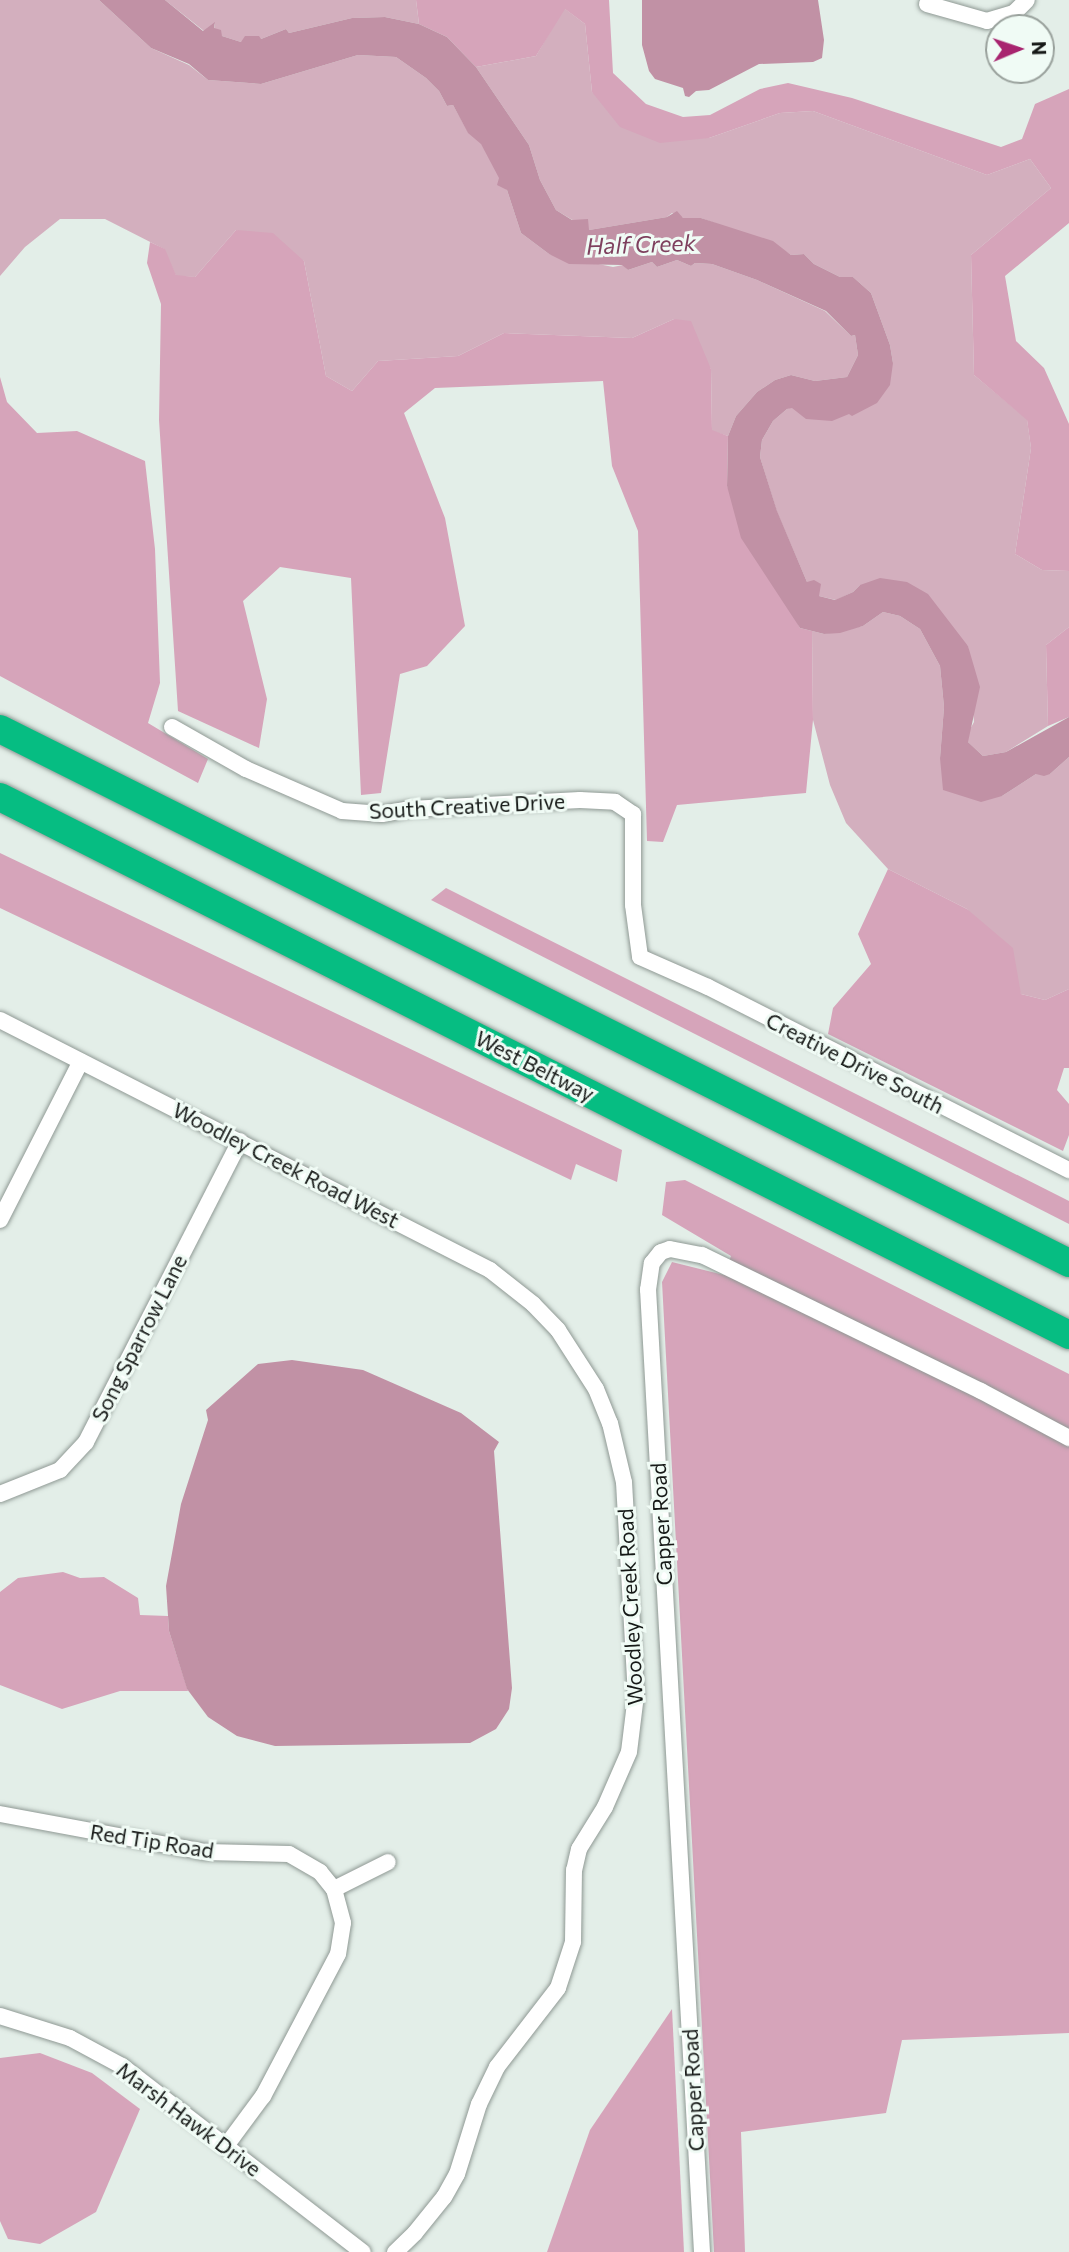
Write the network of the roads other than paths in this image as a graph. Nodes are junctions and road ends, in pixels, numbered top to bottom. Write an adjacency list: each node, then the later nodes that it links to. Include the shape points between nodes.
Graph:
1 (1027, 0): 2 (street, via 1014,13 987,21)
2 (927, 4)
3 (172, 727): 6 (street, South Creative Drive, via 246,769 342,811 382,814 580,800 615,802 633,814 633,892)
4 (0, 729): 12 (highway)
5 (0, 797): 14 (highway, West Beltway)
6 (640, 957): 10 (street, Creative Drive South)
7 (0, 1020): 8 (street, Woodley Creek Road West)
8 (81, 1061): 9 (street, Woodley Creek Road West); 11 (street)
9 (240, 1141): 13 (street, Woodley Creek Road West, via 490,1270); 16 (street, Song Sparrow Lane, via 86,1442 60,1470)
10 (1069, 1170)
11 (0, 1220)
12 (1069, 1264)
13 (558, 1330): 23 (street, Woodley Creek Road, via 596,1389 622,1472 634,1722 619,1777 579,1849 574,1870 573,1942 558,1988 497,2067 444,2197)
14 (1069, 1335)
15 (1069, 1438): 24 (street, Capper Road, via 702,1255 670,1249 652,1263 648,1304)
16 (0, 1494)
17 (0, 1814): 19 (street, Red Tip Road, via 206,1852 289,1854 320,1872)
18 (388, 1862): 19 (street)
19 (334, 1889): 21 (street, via 343,1923 338,1954 263,2096)
20 (0, 2016): 21 (street, Marsh Hawk Drive, via 43,2027 98,2052)
21 (226, 2147): 22 (street, Marsh Hawk Drive)
22 (363, 2252)
23 (395, 2252)
24 (702, 2252)

